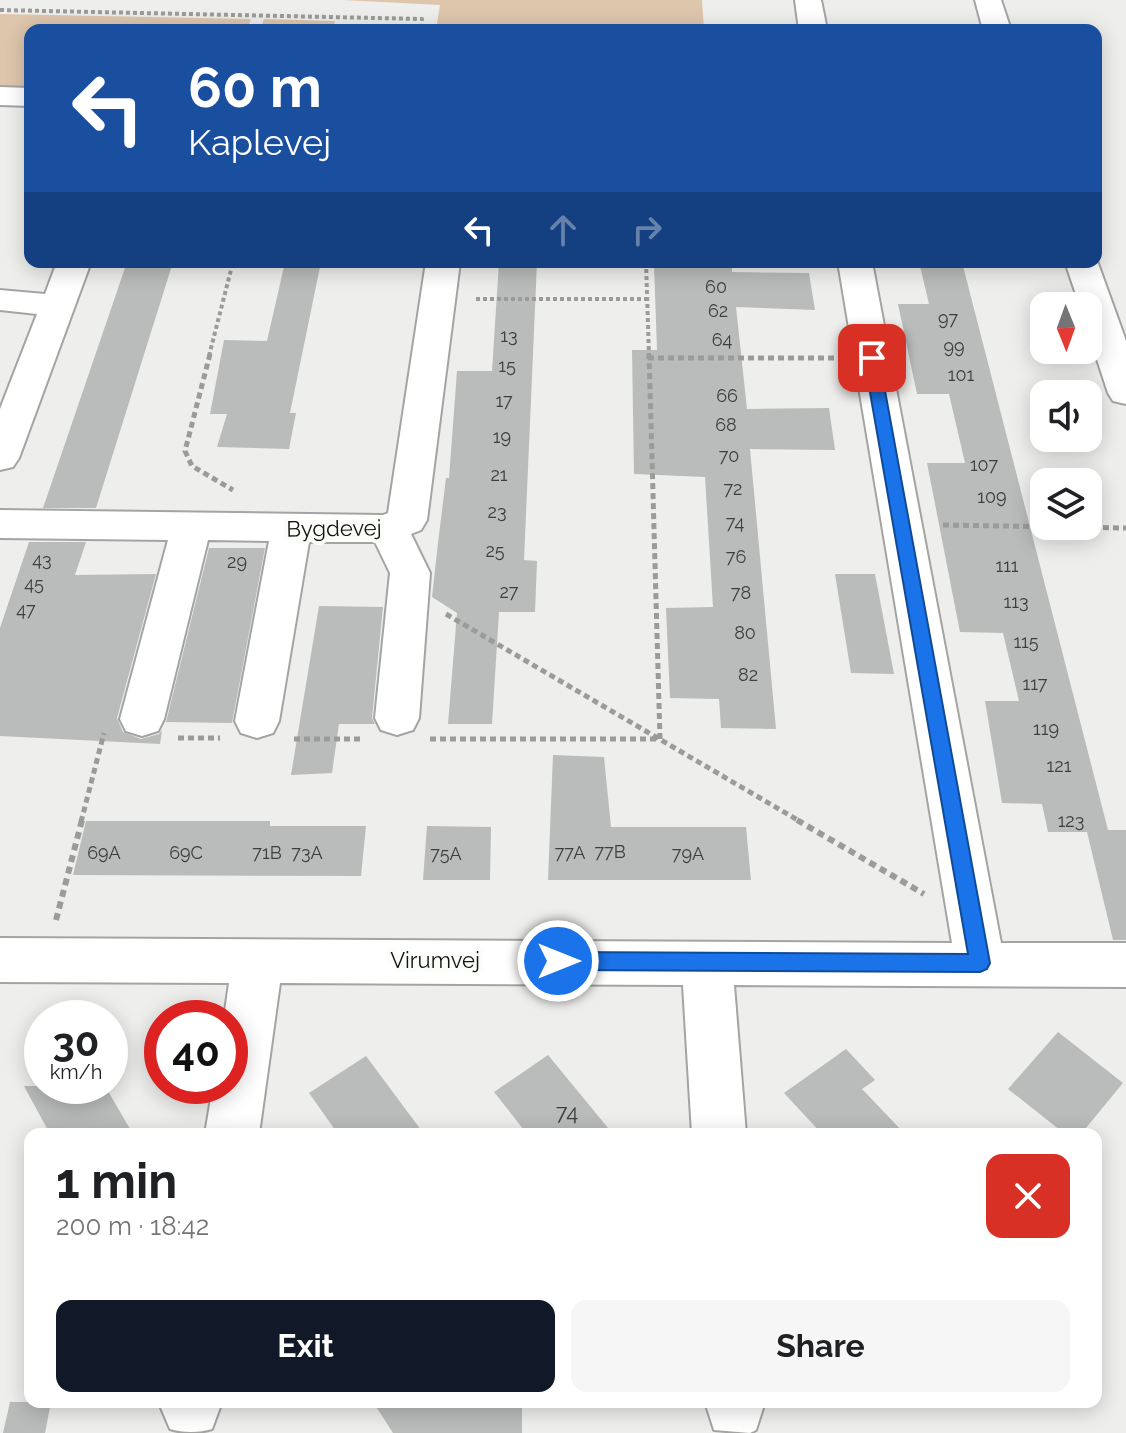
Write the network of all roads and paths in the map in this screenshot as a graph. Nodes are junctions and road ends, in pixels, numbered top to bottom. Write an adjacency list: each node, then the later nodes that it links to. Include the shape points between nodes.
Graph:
1 (808, 0): 5 (street)
2 (988, 0): 6 (street)
3 (0, 10): 4 (path, via 422,19)
4 (422, 24)
5 (812, 24)
6 (995, 24)
7 (0, 96): 8 (street)
8 (24, 97)
9 (72, 268): 17 (street)
10 (231, 268): 26 (path, via 185,451 192,466)
11 (646, 268): 15 (path)
12 (856, 268): 19 (street)
13 (1094, 269): 20 (street)
14 (441, 280): 15 (path); 27 (street, Bygdevej, via 407,520)
15 (647, 299): 18 (path)
16 (0, 300): 17 (street)
17 (57, 305): 21 (street)
18 (648, 358): 19 (path); 33 (path)
19 (872, 358): 23 (street)
20 (1126, 393)
21 (0, 458)
22 (0, 524): 24 (street, Bygdevej)
23 (902, 524): 25 (path); 34 (street)
24 (191, 527): 26 (street, Bygdevej); 29 (street)
25 (1126, 528)
26 (295, 529): 27 (street, Bygdevej); 31 (street)
27 (388, 529): 28 (street, via 410,573)
28 (408, 592): 30 (street); 33 (path)
29 (134, 729): 31 (path); 32 (path); 32 (path)
30 (397, 732): 31 (path); 33 (path)
31 (255, 733)
32 (103, 738): 36 (path)
33 (660, 739): 34 (path)
34 (976, 943): 37 (street, Virumvej); 38 (street, Virumvej)
35 (258, 959): 36 (street, Virumvej); 37 (street, Virumvej); 39 (street)
36 (23, 960)
37 (707, 962): 40 (street)
38 (1126, 965)
39 (233, 1128)
40 (719, 1128)

